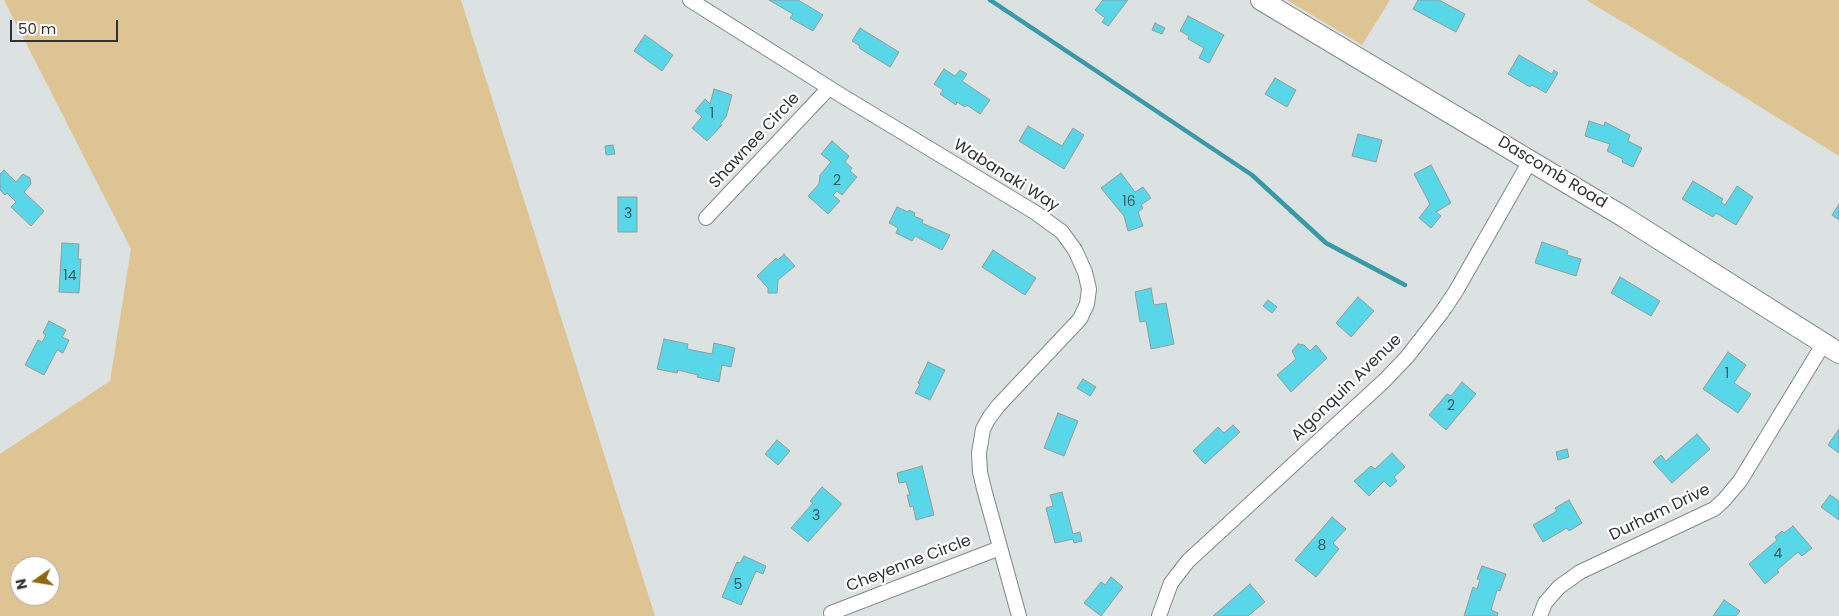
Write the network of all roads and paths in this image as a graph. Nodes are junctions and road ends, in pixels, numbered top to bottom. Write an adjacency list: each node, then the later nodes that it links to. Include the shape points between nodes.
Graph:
1 (690, 0): 3 (street, Wabanaki Way)
2 (1261, 0): 4 (main road, Dascomb Road)
3 (829, 88): 5 (street, Shawnee Circle); 7 (street, Wabanaki Way, via 1036,213 1062,232 1085,272 1089,289 1080,319 998,406 983,429 980,472)
4 (1530, 160): 6 (main road, Dascomb Road); 10 (street, Algonquin Avenue, via 1456,291 1407,357 1188,561 1171,583)
5 (706, 218)
6 (1831, 348): 11 (street, Durham Drive, via 1724,500 1708,511 1580,572 1559,587 1545,603)
7 (1000, 548): 8 (street, Cheyenne Circle); 9 (street, Wabanaki Way)
8 (831, 613)
9 (1019, 616)
10 (1159, 616)
11 (1540, 616)

